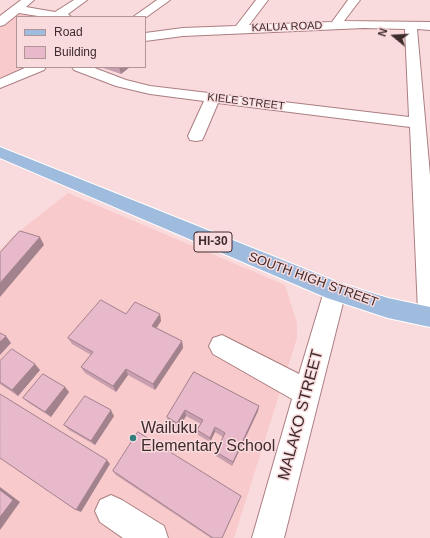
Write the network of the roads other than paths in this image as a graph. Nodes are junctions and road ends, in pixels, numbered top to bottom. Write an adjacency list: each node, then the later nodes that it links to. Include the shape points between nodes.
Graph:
1 (28, 0): 6 (street)
2 (81, 0): 7 (street)
3 (164, 0): 8 (street)
4 (262, 0): 13 (street)
5 (354, 0): 10 (street)
6 (17, 9): 7 (street); 9 (street)
7 (61, 16)
8 (140, 16)
9 (0, 22)
10 (335, 26): 11 (street, KALUA ROAD); 13 (street, KALUA ROAD)
11 (411, 26): 12 (street, KALUA ROAD); 19 (street)
12 (430, 26)
13 (240, 29): 14 (street, KALUA ROAD)
14 (146, 37)
15 (37, 68): 17 (street)
16 (82, 68): 18 (street, KIELE STREET, via 121,83 150,90)
17 (0, 84)
18 (213, 98): 19 (street, KIELE STREET); 20 (street)
19 (421, 115): 22 (street)
20 (196, 136)
21 (0, 152): 23 (main road, SOUTH HIGH STREET / HI-30)
22 (428, 231): 24 (street)
23 (335, 291): 25 (main road, SOUTH HIGH STREET / HI-30, via 388,308); 27 (street, MALAKO STREET)
24 (430, 311)
25 (430, 317)
26 (222, 346): 27 (street)
27 (307, 394): 30 (street, MALAKO STREET)
28 (111, 511): 29 (street)
29 (152, 538)
30 (268, 538)

